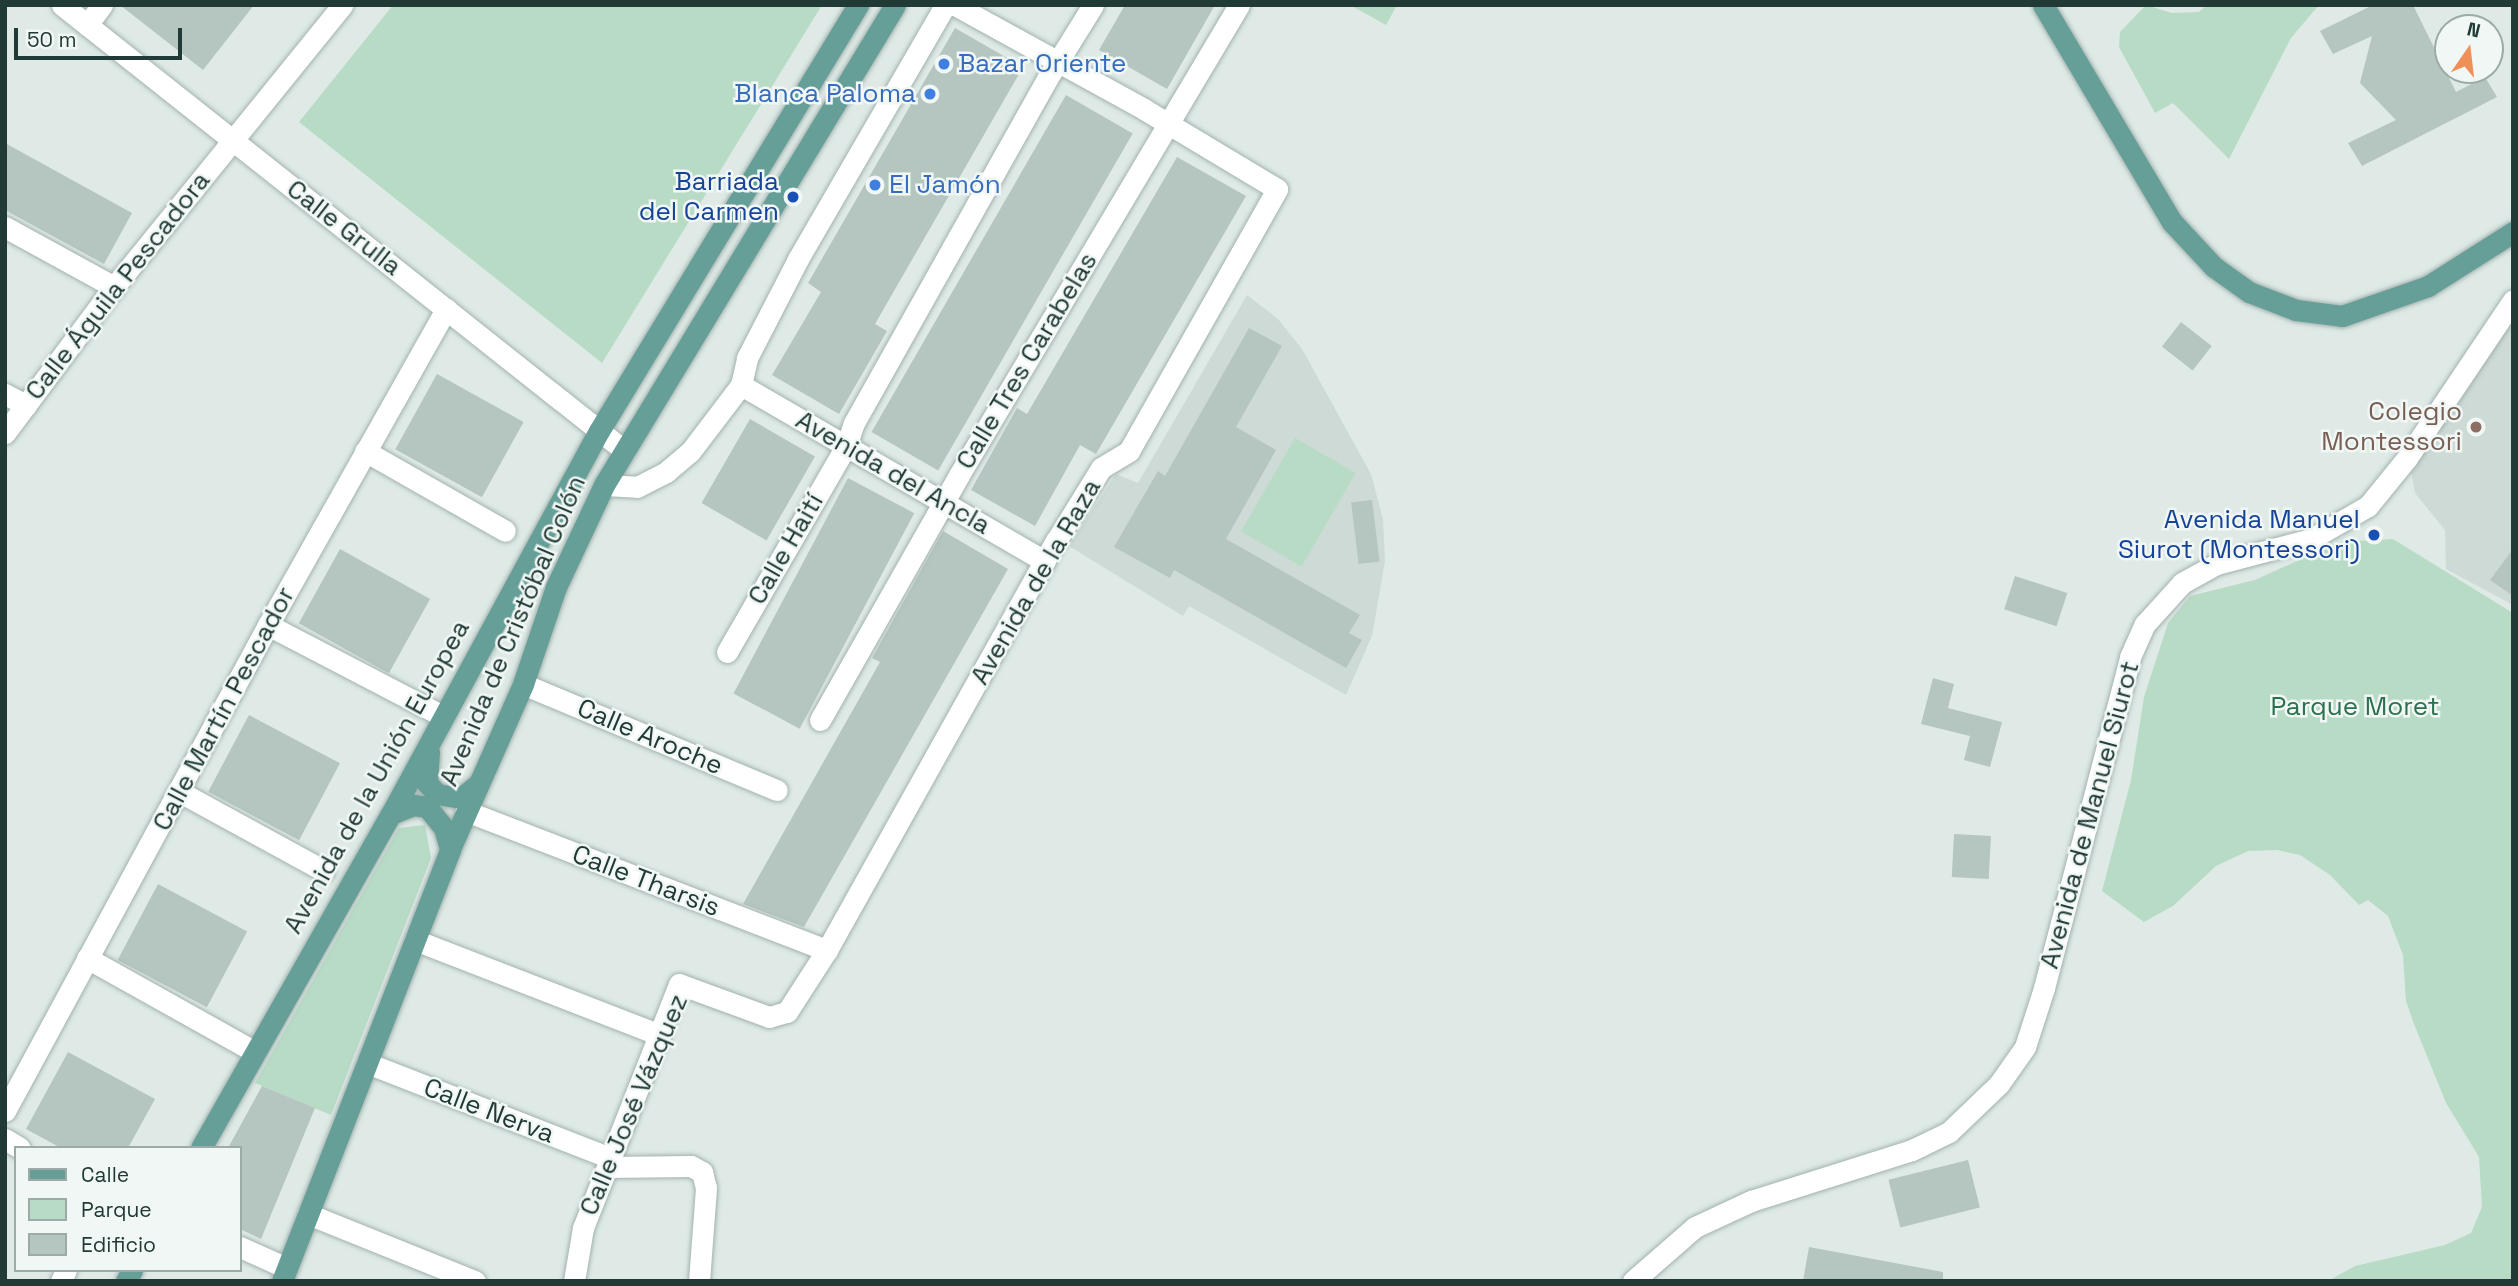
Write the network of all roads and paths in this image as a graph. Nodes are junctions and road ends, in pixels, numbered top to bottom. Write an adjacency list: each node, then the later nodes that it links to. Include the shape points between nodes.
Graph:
1 (62, 5): 11 (street, Calle Grulla)
2 (102, 5): 11 (street)
3 (342, 5): 14 (street, Calle Águila Pescadora)
4 (858, 5): 23 (main road)
5 (895, 5): 27 (main road, Avenida de Cristóbal Colón)
6 (945, 5): 20 (street, via 798,259 747,358)
7 (955, 5): 12 (street)
8 (1093, 5): 12 (street, Calle Haití)
9 (1239, 5): 13 (street, Calle Tres Carabelas, via 1181,105)
10 (2043, 5): 16 (main road, via 2172,222 2214,267 2249,292 2296,310 2342,316 2428,286)
11 (87, 25): 14 (street, Calle Grulla)
12 (1059, 62): 13 (street); 25 (street, Calle Haití, via 854,423)
13 (1166, 122): 29 (street, Calle Tres Carabelas); 31 (street, Avenida de la Raza, via 1277,189 1129,451 1101,468)
14 (233, 142): 17 (street, Calle Águila Pescadora); 19 (street, Calle Grulla)
15 (5, 226): 17 (street)
16 (2513, 232)
17 (114, 287): 22 (street, Calle Águila Pescadora)
18 (2513, 300): 60 (street, Avenida de Manuel Siurot, via 2407,458 2368,506 2311,539 2216,564 2182,583 2146,624 2130,657 2044,988 2025,1047 1999,1084 1949,1132 1912,1150 1751,1201 1695,1227)
19 (446, 309): 23 (street, Calle Grulla); 26 (street, Calle Martín Pescador)
20 (741, 385): 25 (street, Avenida del Ancla); 28 (street, via 690,452 666,472 637,487)
21 (5, 394): 22 (street)
22 (26, 405): 24 (street, Calle Águila Pescadora)
23 (599, 431): 27 (street, Calle Grulla); 35 (main road, Avenida de la Unión Europea)
24 (5, 433)
25 (846, 446): 29 (street, Avenida del Ancla); 33 (street, Calle Haití)
26 (365, 451): 30 (street); 32 (street, Calle Martín Pescador)
27 (625, 451): 28 (main road, Avenida de Cristóbal Colón)
28 (604, 485): 34 (main road, Avenida de Cristóbal Colón, via 556,587)
29 (943, 502): 31 (street, Avenida del Ancla); 36 (street, Calle Tres Carabelas)
30 (505, 531)
31 (1045, 561): 46 (street, Avenida de la Raza)
32 (268, 625): 35 (street); 40 (street, Calle Martín Pescador)
33 (727, 652)
34 (523, 684): 38 (main road, Avenida de Cristóbal Colón); 39 (street, Calle Aroche)
35 (443, 716): 37 (main road, Avenida de la Unión Europea)
36 (820, 720)
37 (433, 736): 38 (main road, via 425,765 427,783 437,794 461,798); 42 (main road, Avenida de la Unión Europea)
38 (479, 784): 41 (main road, Avenida de Cristóbal Colón)
39 (777, 790)
40 (180, 792): 44 (street); 47 (street, Calle Martín Pescador)
41 (467, 811): 43 (main road, Avenida de Cristóbal Colón); 46 (street, Calle Tharsis)
42 (391, 814): 43 (main road, via 414,805 427,807 444,828); 49 (main road, Avenida de la Unión Europea)
43 (450, 849): 45 (main road, Avenida de Cristóbal Colón)
44 (324, 871)
45 (415, 940): 48 (street); 50 (main road, Avenida de Cristóbal Colón)
46 (827, 950): 48 (street, Calle José Vázquez, via 786,1012 769,1017 679,984)
47 (87, 958): 49 (street); 51 (street, Calle Martín Pescador)
48 (660, 1035): 53 (street, Calle José Vázquez)
49 (255, 1052): 52 (main road, Avenida de la Unión Europea)
50 (367, 1063): 53 (street, Calle Nerva); 54 (main road, Avenida de Cristóbal Colón)
51 (5, 1111)
52 (202, 1146)
53 (609, 1163): 58 (street, Calle José Vázquez, via 583,1228); 59 (street, via 691,1166 702,1172 706,1188)
54 (308, 1214): 56 (main road, Avenida de Cristóbal Colón); 57 (street)
55 (242, 1248): 56 (street)
56 (285, 1274)
57 (475, 1281)
58 (574, 1281)
59 (699, 1281)
60 (1633, 1281)

